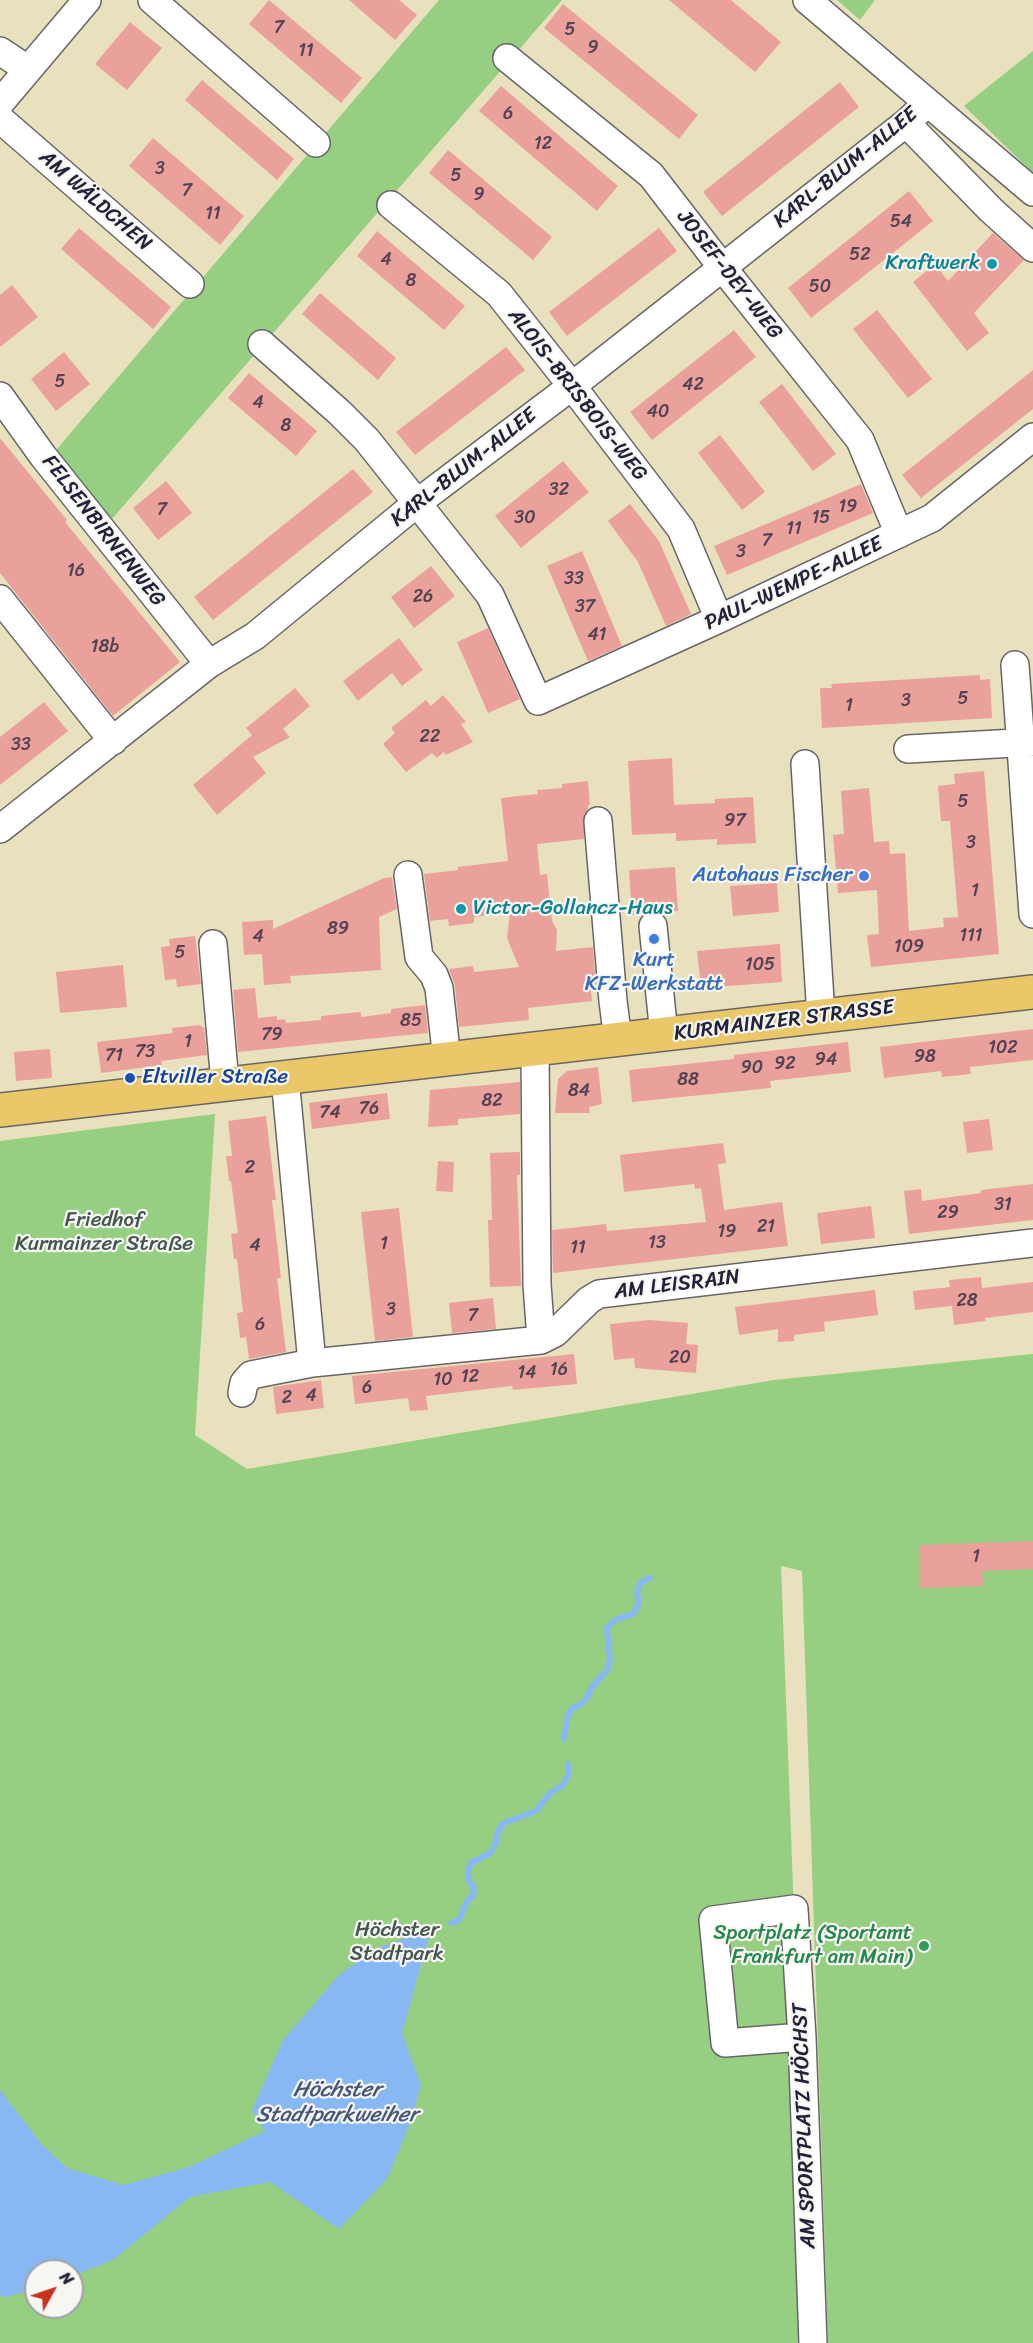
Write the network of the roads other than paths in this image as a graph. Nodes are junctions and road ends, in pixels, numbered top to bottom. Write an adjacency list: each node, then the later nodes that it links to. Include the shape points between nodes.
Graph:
1 (87, 0): 6 (street)
2 (152, 0): 11 (street)
3 (807, 0): 8 (street)
4 (0, 51): 6 (street)
5 (507, 58): 15 (street, JOSEF-DEY-WEG, via 651,175)
6 (27, 69): 7 (street)
7 (0, 103)
8 (926, 104): 10 (street, KARL-BLUM-ALLEE); 12 (street)
9 (0, 119): 16 (street, AM WÄLDCHEN)
10 (906, 123): 14 (street); 15 (street, KARL-BLUM-ALLEE)
11 (316, 143)
12 (1033, 192)
13 (390, 205): 18 (street, ALOIS-BRISBOIS-WEG, via 499,294)
14 (1033, 248)
15 (722, 267): 18 (street, KARL-BLUM-ALLEE); 22 (street, JOSEF-DEY-WEG, via 860,440)
16 (190, 284)
17 (262, 344): 21 (street, via 367,440)
18 (572, 386): 21 (street, KARL-BLUM-ALLEE); 24 (street, ALOIS-BRISBOIS-WEG, via 681,529)
19 (0, 396): 25 (street, FELSENBIRNENWEG)
20 (1033, 437): 22 (street, PAUL-WEMPE-ALLEE, via 932,518)
21 (417, 503): 24 (street, PAUL-WEMPE-ALLEE, via 490,595 538,702); 25 (street, KARL-BLUM-ALLEE, via 255,636)
22 (898, 534): 24 (street, PAUL-WEMPE-ALLEE)
23 (0, 599): 27 (street)
24 (719, 620)
25 (209, 664): 27 (street, KARL-BLUM-ALLEE)
26 (1016, 665): 28 (street)
27 (113, 741): 32 (street, KARL-BLUM-ALLEE)
28 (1027, 742): 29 (street); 34 (street)
29 (908, 748)
30 (805, 764): 38 (street)
31 (598, 821): 40 (street)
32 (0, 830)
33 (408, 875): 42 (street, via 419,957 439,988)
34 (1033, 914)
35 (653, 926): 39 (street)
36 (213, 944): 44 (street)
37 (1033, 992): 38 (main road, KURMAINZER STRASSE)
38 (821, 1016): 39 (main road, KURMAINZER STRASSE)
39 (664, 1035): 40 (main road, KURMAINZER STRASSE)
40 (618, 1040): 41 (main road, KURMAINZER STRASSE)
41 (535, 1050): 42 (main road, KURMAINZER STRASSE); 47 (street)
42 (447, 1060): 43 (main road, KURMAINZER STRASSE)
43 (285, 1078): 44 (main road, KURMAINZER STRASSE); 48 (street)
44 (225, 1084): 45 (main road, KURMAINZER STRASSE)
45 (0, 1110)
46 (1033, 1243): 47 (street, AM LEISRAIN, via 599,1294 555,1333)
47 (541, 1340): 48 (street, AM LEISRAIN)
48 (312, 1363): 49 (street, AM LEISRAIN, via 251,1375)
49 (242, 1393)
50 (802, 2037): 50 (street, AM SPORTPLATZ HÖCHST, via 794,1909 713,1920 725,2043); 51 (street, AM SPORTPLATZ HÖCHST)
51 (813, 2343)

